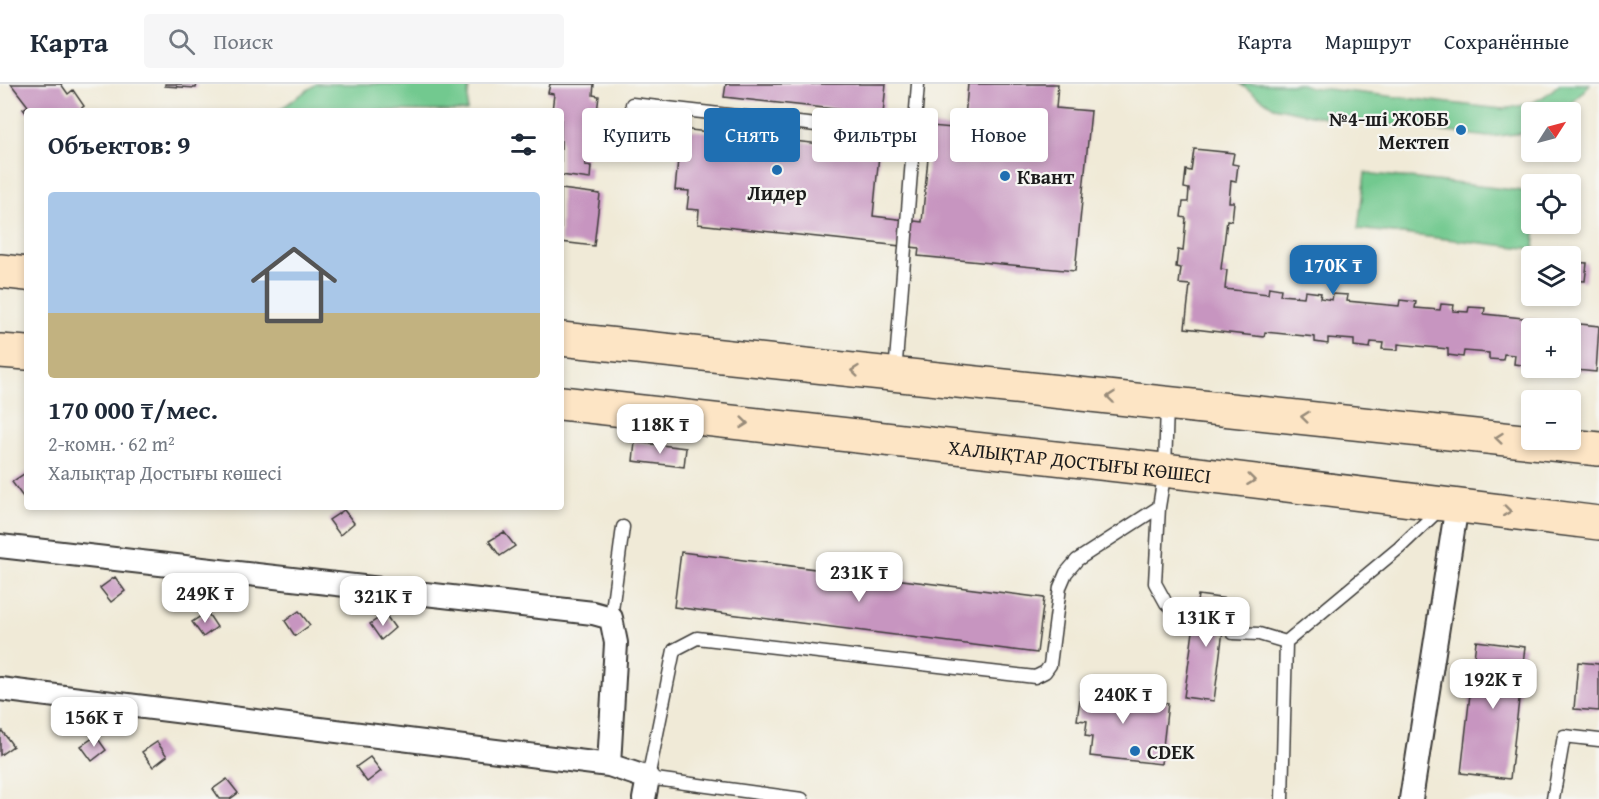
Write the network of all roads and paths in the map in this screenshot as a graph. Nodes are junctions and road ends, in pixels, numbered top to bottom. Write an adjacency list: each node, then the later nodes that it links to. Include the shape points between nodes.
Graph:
1 (918, 84): 9 (lane)
2 (632, 104): 3 (lane)
3 (812, 125)
4 (0, 271): 5 (main road)
5 (24, 274)
6 (564, 339): 9 (main road, one-way to 6)
7 (0, 351): 8 (main road)
8 (24, 353)
9 (894, 375): 10 (main road, one-way to 9)
10 (1167, 402): 12 (main road, one-way to 10); 13 (lane)
11 (564, 403): 13 (main road, ХАЛЫҚТАР ДОСТЫҒЫ КӨШЕСІ, one-way to 13)
12 (1599, 449)
13 (1165, 470): 14 (main road, ХАЛЫҚТАР ДОСТЫҒЫ КӨШЕСІ, one-way to 14); 15 (lane)
14 (1451, 504): 16 (main road, ХАЛЫҚТАР ДОСТЫҒЫ КӨШЕСІ, one-way to 16); 22 (lane); 29 (street)
15 (1159, 507): 20 (lane, via 1155,583 1166,603); 26 (lane, via 1077,560 1066,573 1060,587 1050,665 1035,677 697,638 682,644 674,650)
16 (1599, 523)
17 (623, 527): 19 (lane)
18 (0, 546): 19 (street)
19 (611, 618): 25 (street, via 616,643)
20 (1186, 622)
21 (1233, 633): 22 (lane, via 1259,634)
22 (1286, 642): 28 (lane)
23 (0, 689): 25 (street)
24 (1599, 740): 30 (lane, via 1564,736)
25 (609, 765): 26 (street)
26 (646, 788): 27 (lane)
27 (802, 799)
28 (1282, 799)
29 (1411, 799)
30 (1553, 799)

